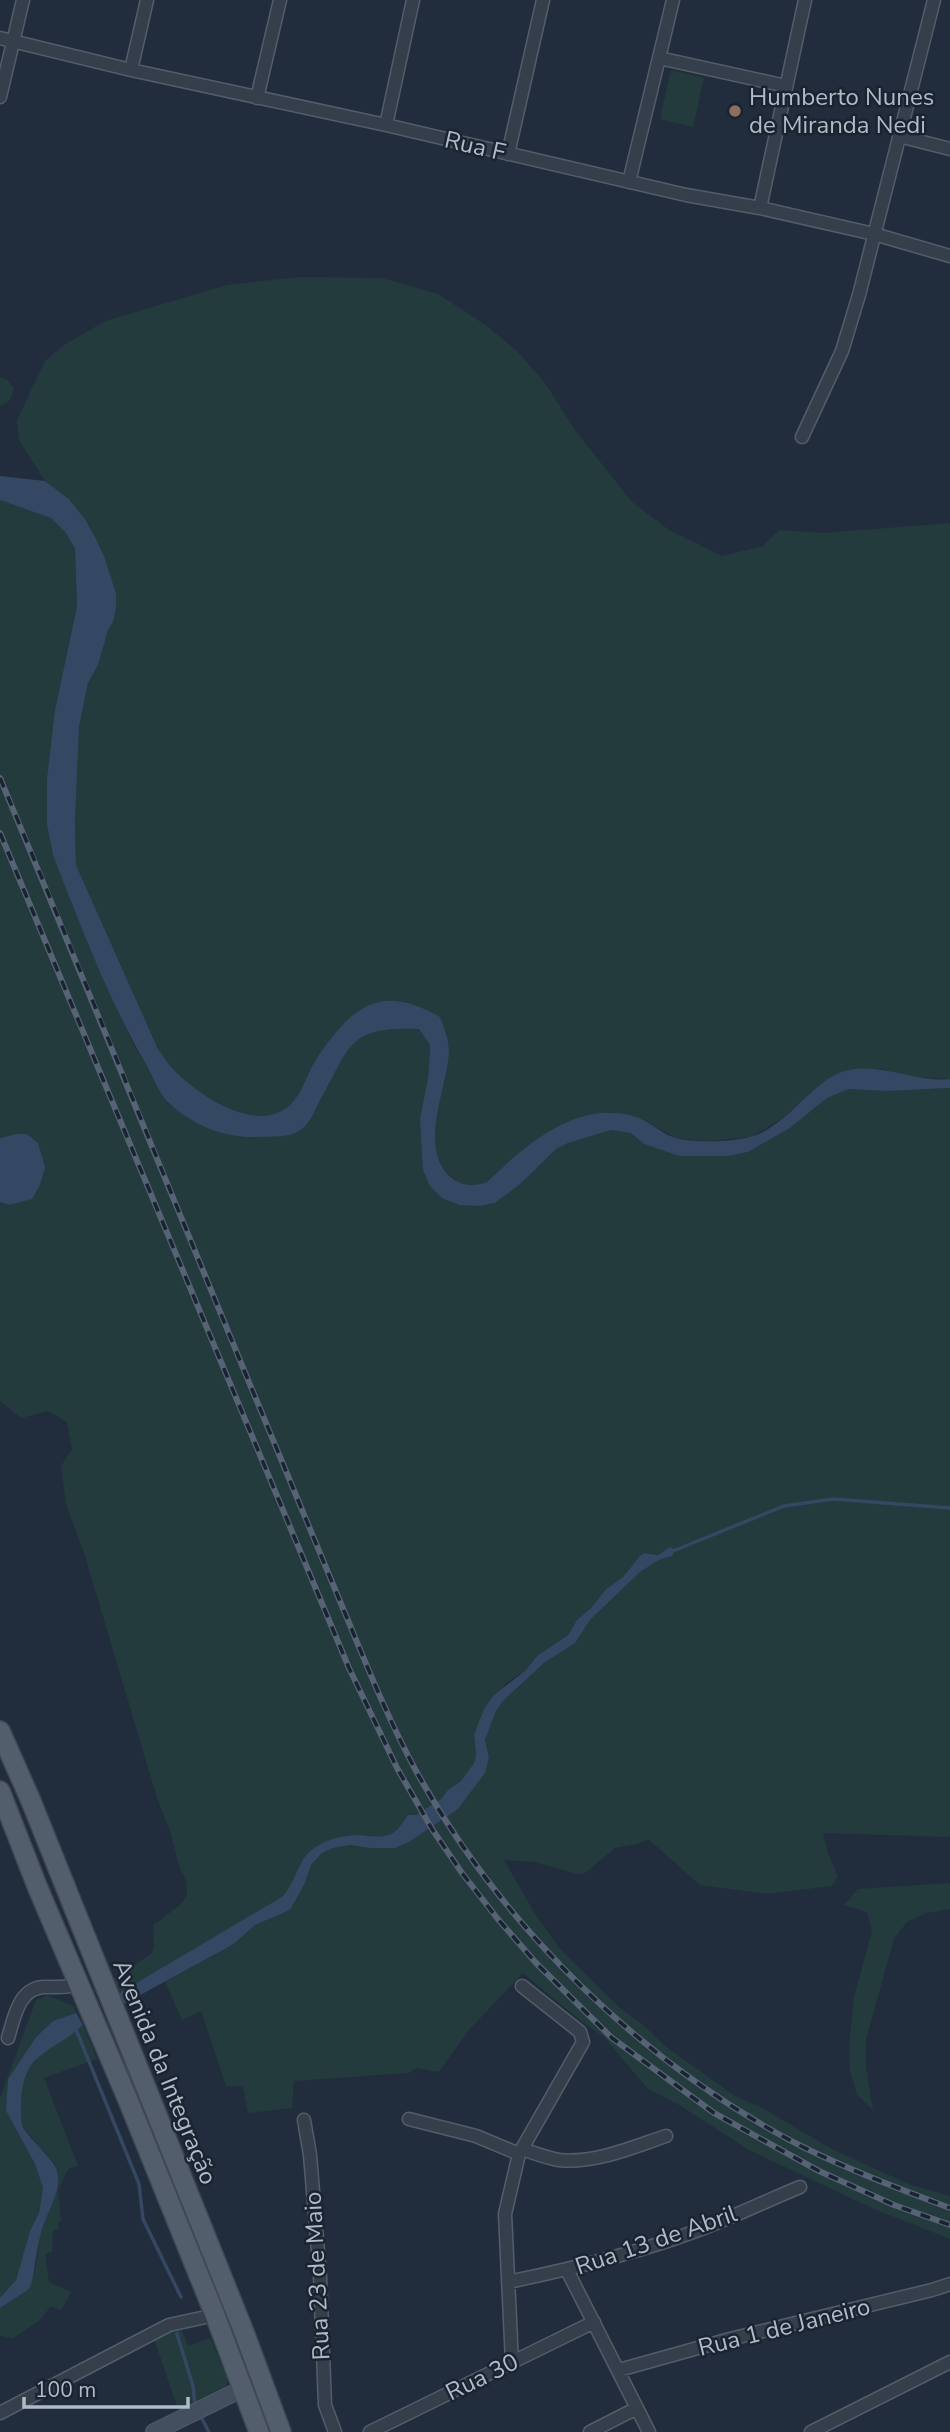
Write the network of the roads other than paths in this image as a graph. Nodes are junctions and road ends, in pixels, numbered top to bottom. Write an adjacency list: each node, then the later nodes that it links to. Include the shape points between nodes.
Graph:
1 (23, 0): 10 (street)
2 (147, 0): 12 (street)
3 (281, 0): 15 (street)
4 (413, 0): 16 (street)
5 (543, 0): 19 (street)
6 (673, 0): 11 (street)
7 (805, 0): 13 (street)
8 (934, 0): 17 (street)
9 (0, 38): 10 (street, Rua F)
10 (13, 41): 12 (street, Rua F); 14 (street)
11 (659, 58): 13 (street); 20 (street)
12 (131, 70): 15 (street, Rua F)
13 (786, 86): 21 (street)
14 (0, 97)
15 (257, 98): 16 (street, Rua F)
16 (386, 125): 19 (street, Rua F)
17 (899, 136): 18 (street); 22 (street)
18 (950, 149)
19 (508, 154): 20 (street, Rua F)
20 (629, 181): 21 (street, Rua F)
21 (760, 208): 22 (street, Rua F)
22 (874, 234): 23 (street, Rua F); 24 (street, via 842,351)
23 (950, 256)
24 (803, 437)
25 (0, 1731): 36 (main road, Avenida da Integração)
26 (0, 1791): 27 (main road, Avenida da Integração)
27 (80, 1983): 29 (street, via 33,1989 21,2002); 39 (main road, Avenida da Integração)
28 (522, 1986): 33 (street, via 580,2032 583,2042)
29 (8, 2038)
30 (409, 2119): 33 (street)
31 (304, 2120): 53 (street, Rua 23 de Maio, via 320,2276 325,2405)
32 (666, 2136): 33 (street, via 613,2153 570,2160)
33 (521, 2152): 37 (street, via 505,2214)
34 (800, 2187): 35 (street, Rua 13 de Abril, via 698,2230)
35 (567, 2270): 37 (street, Rua 13 de Abril); 41 (street)
36 (223, 2281): 39 (main road); 42 (main road, Avenida da Integração)
37 (508, 2282): 44 (street)
38 (950, 2284): 46 (street, Rua 1 de Janeiro)
39 (204, 2287): 40 (main road, Avenida da Integração)
40 (215, 2315): 43 (main road, Avenida da Integração); 49 (street, via 169,2325)
41 (594, 2322): 44 (street, Rua 30); 46 (street)
42 (244, 2332): 43 (main road); 52 (main road, Avenida da Integração)
43 (224, 2338): 47 (main road, Avenida da Integração)
44 (512, 2362): 54 (street, Rua 30)
45 (950, 2362): 57 (street)
46 (619, 2371): 48 (street)
47 (244, 2388): 50 (street); 51 (main road, Avenida da Integração)
48 (637, 2408): 55 (street); 56 (street)
49 (0, 2413)
50 (154, 2432)
51 (259, 2432)
52 (281, 2432)
53 (335, 2432)
54 (370, 2432)
55 (590, 2432)
56 (649, 2432)
57 (811, 2432)

